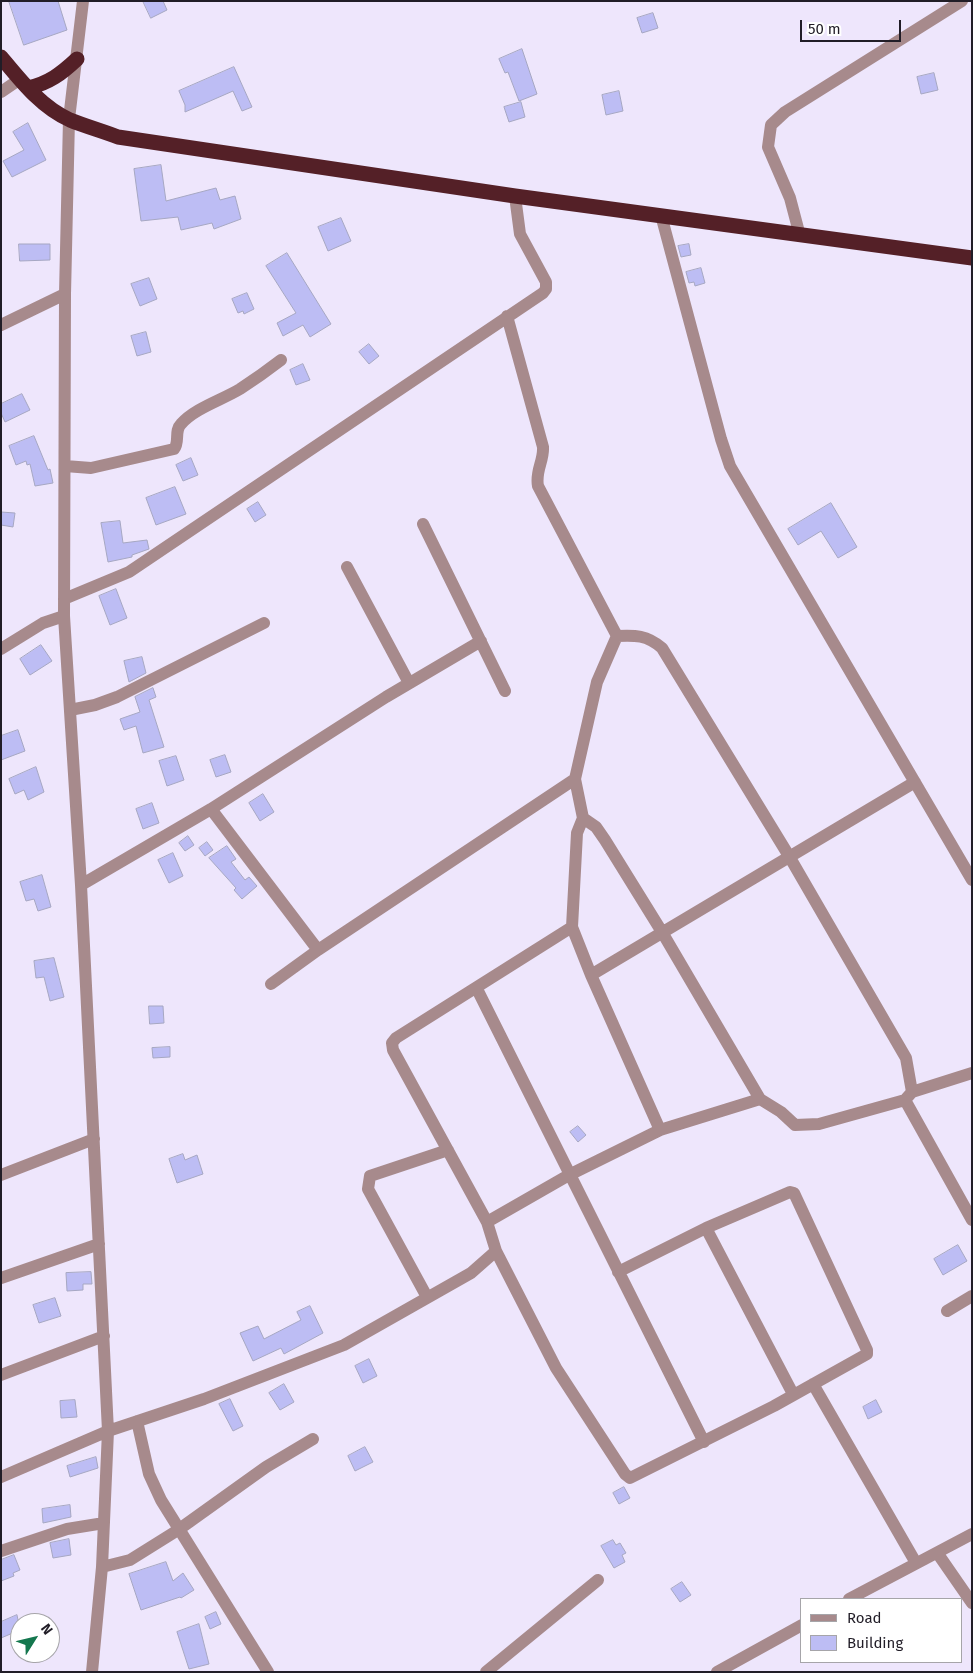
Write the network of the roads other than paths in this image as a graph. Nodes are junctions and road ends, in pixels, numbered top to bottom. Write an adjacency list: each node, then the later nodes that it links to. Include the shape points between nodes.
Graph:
1 (83, 1): 4 (street)
2 (962, 1): 10 (street, via 785,112 771,125 768,147 790,198)
3 (1, 57): 5 (highway)
4 (77, 60): 5 (highway, via 58,77 43,84); 7 (street)
5 (24, 83): 6 (street); 7 (highway, via 40,100)
6 (1, 92)
7 (69, 119): 8 (highway, via 118,137); 12 (street)
8 (515, 196): 9 (highway); 13 (street, via 520,234 546,282 546,289)
9 (661, 215): 10 (highway); 29 (street, via 730,466)
10 (800, 236): 11 (highway)
11 (972, 258)
12 (65, 294): 14 (street); 16 (street)
13 (507, 316): 19 (street, via 129,572); 22 (street, via 543,447 544,456 537,470 538,486)
14 (1, 325)
15 (281, 360): 16 (street, via 181,424 177,428 177,446 174,449 91,468)
16 (65, 466): 19 (street)
17 (423, 524): 23 (street)
18 (347, 567): 25 (street)
19 (64, 599): 20 (street)
20 (64, 616): 24 (street, via 42,623); 27 (street)
21 (264, 623): 27 (street, via 117,697)
22 (617, 636): 28 (street, via 597,682); 32 (street, via 639,635 662,648)
23 (481, 641): 25 (street); 26 (street)
24 (1, 649)
25 (409, 683): 30 (street)
26 (505, 691)
27 (76, 709): 34 (street)
28 (575, 779): 31 (street); 37 (street)
29 (915, 782): 32 (street); 33 (street)
30 (211, 809): 34 (street); 37 (street)
31 (583, 818): 35 (street, via 577,833); 36 (street, via 596,827)
32 (789, 856): 36 (street); 42 (street, via 906,1058)
33 (972, 880)
34 (81, 885): 45 (street)
35 (572, 927): 38 (street); 40 (street)
36 (662, 932): 38 (street); 43 (street)
37 (318, 950): 39 (street)
38 (591, 975): 44 (street)
39 (271, 984)
40 (477, 989): 46 (street, via 392,1043); 48 (street)
41 (972, 1073): 42 (street)
42 (909, 1096): 43 (street, via 819,1124 796,1125); 49 (street)
43 (760, 1099): 44 (street)
44 (660, 1130): 48 (street)
45 (94, 1139): 47 (street); 52 (street)
46 (448, 1150): 50 (street); 57 (street, via 370,1176 369,1182 368,1189)
47 (1, 1175)
48 (569, 1175): 50 (street); 54 (street)
49 (972, 1220)
50 (486, 1222): 53 (street)
51 (706, 1228): 54 (street); 61 (street, via 787,1192 794,1193 867,1350 865,1357); 62 (street)
52 (99, 1244): 55 (street); 59 (street)
53 (496, 1251): 57 (street, via 471,1272); 66 (street, via 556,1368 625,1474 630,1478 636,1477)
54 (618, 1272): 66 (street)
55 (1, 1278)
56 (972, 1296): 58 (street)
57 (426, 1297): 63 (street, via 344,1345)
58 (947, 1311)
59 (104, 1336): 60 (street); 64 (street)
60 (1, 1375)
61 (813, 1384): 62 (street); 73 (street)
62 (792, 1394): 66 (street)
63 (137, 1421): 64 (street); 69 (street, via 149,1474)
64 (108, 1431): 67 (street); 68 (street)
65 (313, 1439): 69 (street, via 247,1479)
66 (704, 1442)
67 (1, 1476)
68 (104, 1524): 71 (street, via 67,1529); 74 (street)
69 (178, 1530): 74 (street, via 130,1560); 80 (street)
70 (972, 1534): 72 (street)
71 (1, 1551)
72 (938, 1554): 73 (street); 77 (street)
73 (916, 1562): 76 (street)
74 (102, 1567): 79 (street)
75 (598, 1580): 81 (street)
76 (851, 1598)
77 (972, 1603)
78 (800, 1626): 82 (street)
79 (92, 1672)
80 (268, 1672)
81 (486, 1672)
82 (717, 1672)

